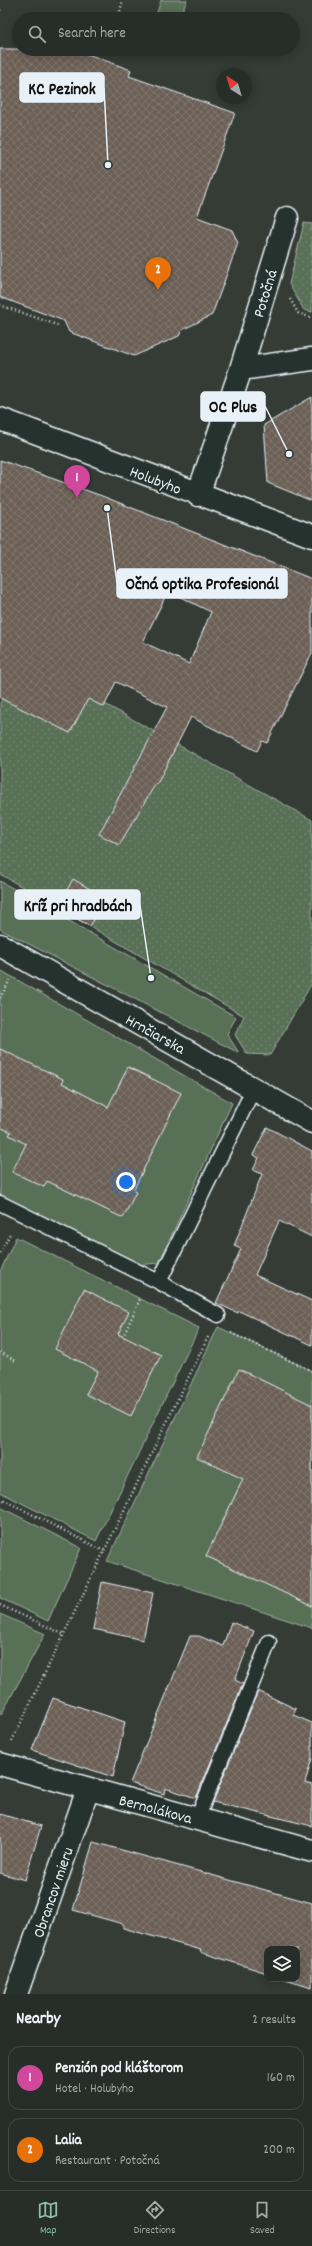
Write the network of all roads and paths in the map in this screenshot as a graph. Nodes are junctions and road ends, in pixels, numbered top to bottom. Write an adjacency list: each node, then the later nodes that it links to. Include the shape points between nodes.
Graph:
1 (123, 0): 2 (path)
2 (120, 12)
3 (287, 218): 7 (street, Potočná)
4 (0, 305): 5 (path)
5 (60, 326)
6 (312, 359): 7 (street)
7 (241, 369): 9 (street, Potočná)
8 (0, 419): 9 (street, Holubyho)
9 (198, 495): 10 (street, Holubyho)
10 (312, 536)
11 (0, 945): 14 (street, Hrnčiarska)
12 (12, 976): 13 (path)
13 (0, 998)
14 (254, 1088): 15 (street, Hrnčiarska); 19 (lane)
15 (312, 1122)
16 (0, 1203): 19 (lane)
17 (13, 1228): 18 (path)
18 (0, 1253)
19 (159, 1282): 21 (lane)
20 (144, 1292): 22 (path)
21 (218, 1316): 26 (path)
22 (123, 1336)
23 (0, 1352): 24 (path)
24 (16, 1361)
25 (0, 1498): 26 (path)
26 (104, 1551): 28 (path)
27 (0, 1605): 28 (path)
28 (63, 1634): 30 (path)
29 (269, 1642): 32 (lane)
30 (0, 1764): 31 (street, Bernolákova)
31 (88, 1789): 32 (street, Bernolákova); 34 (street, Obrancov mieru)
32 (197, 1819): 33 (street, Bernolákova)
33 (312, 1851)
34 (16, 1994)

